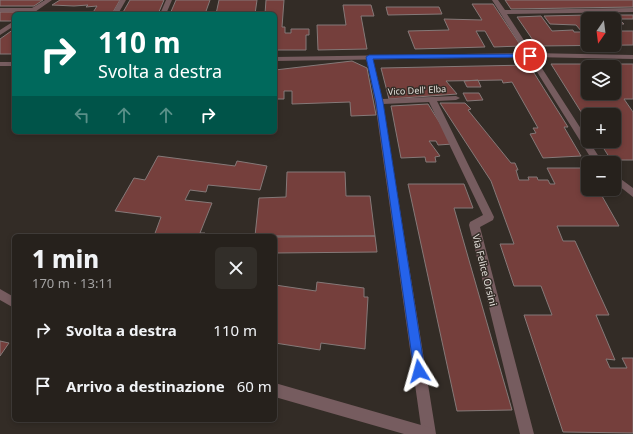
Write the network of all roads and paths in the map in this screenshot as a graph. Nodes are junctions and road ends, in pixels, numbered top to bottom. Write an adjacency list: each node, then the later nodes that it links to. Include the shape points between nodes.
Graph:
1 (49, 0): 6 (street)
2 (123, 0): 9 (street)
3 (169, 0): 10 (street)
4 (495, 0): 11 (street)
5 (0, 10): 6 (street)
6 (34, 10): 8 (street)
7 (633, 10): 11 (street)
8 (31, 12)
9 (116, 12)
10 (164, 12)
11 (503, 12): 14 (street)
12 (12, 24): 13 (street)
13 (0, 33)
14 (530, 56): 15 (street); 16 (street); 23 (street)
15 (633, 56)
16 (369, 57): 17 (street); 22 (street)
17 (277, 59)
18 (0, 64): 19 (street)
19 (12, 64)
20 (456, 98): 21 (street, Vico Dell' Elba)
21 (432, 100): 22 (street, Vico Dell' Elba); 30 (street, Via Felice Orsini, via 489,217 474,225)
22 (379, 102): 29 (street)
23 (594, 156)
24 (621, 183): 25 (street)
25 (633, 193)
26 (0, 294): 27 (street)
27 (12, 302)
28 (277, 391): 29 (street)
29 (429, 434)
30 (528, 434)

